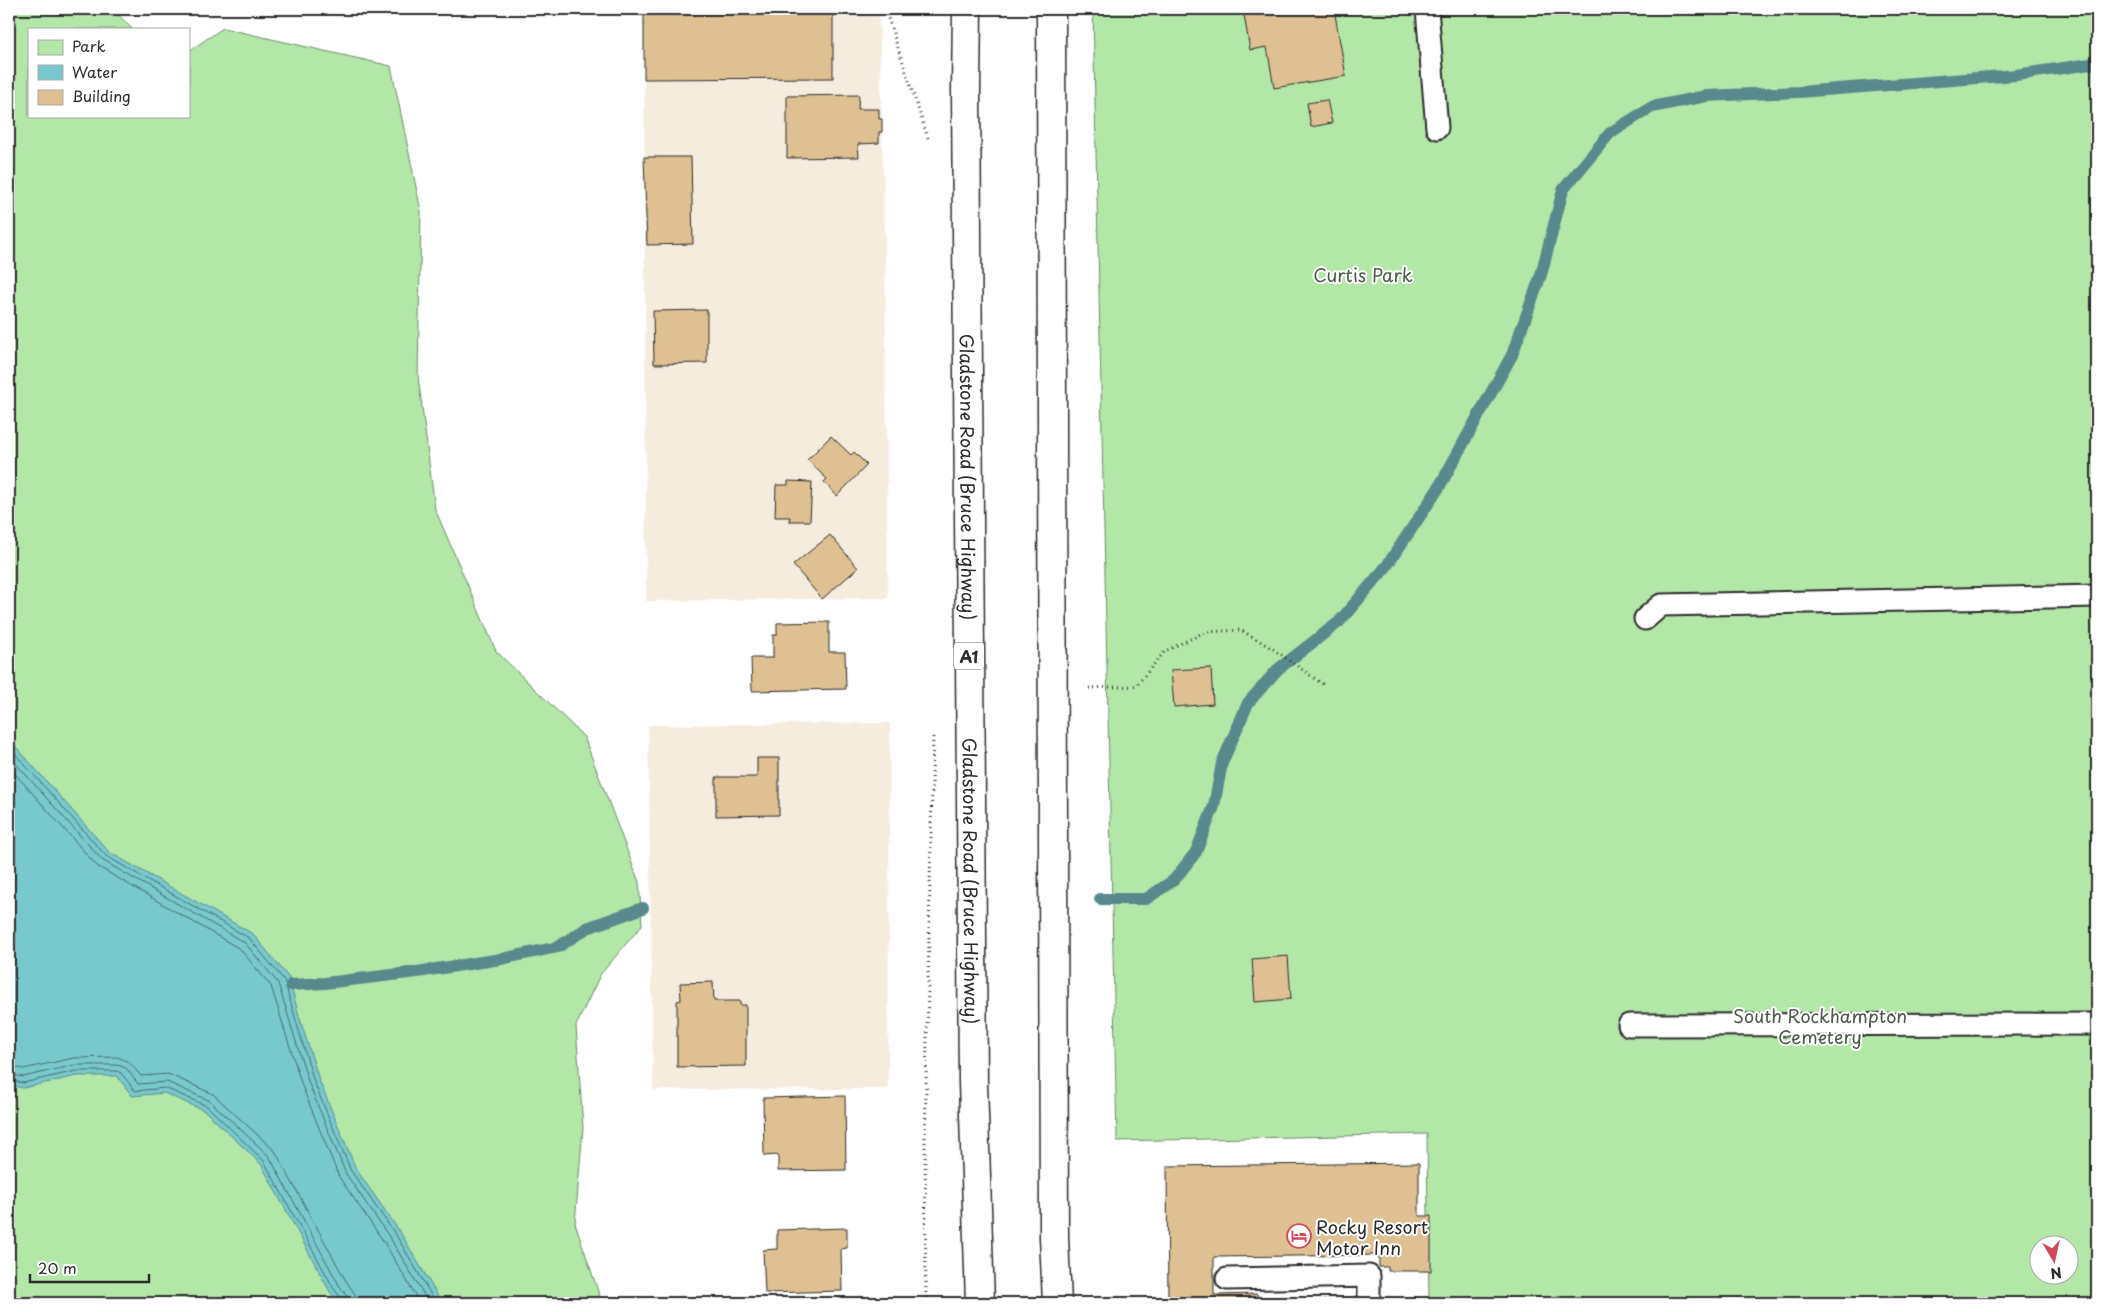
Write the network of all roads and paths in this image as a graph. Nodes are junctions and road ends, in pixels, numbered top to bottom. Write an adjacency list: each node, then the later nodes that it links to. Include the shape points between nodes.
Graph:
1 (885, 9): 8 (path, via 929,140)
2 (951, 9): 6 (highway)
3 (967, 9): 6 (highway, Gladstone Road (Bruce Highway) / A1)
4 (1051, 9): 19 (highway, via 1054,1237)
5 (1427, 9): 7 (lane)
6 (966, 90): 18 (highway, Gladstone Road (Bruce Highway) / A1, via 973,1083)
7 (1437, 128)
8 (929, 150)
9 (2097, 596): 10 (lane, via 1662,605)
10 (1644, 619)
11 (1324, 685): 12 (path, via 1241,630 1205,632 1164,651 1136,686)
12 (1089, 688)
13 (933, 728): 17 (path, via 925,1137)
14 (1629, 1024): 15 (lane)
15 (2097, 1024)
16 (1227, 1279): 20 (lane, via 1369,1276)
17 (926, 1303)
18 (980, 1303)
19 (1058, 1303)
20 (1369, 1303)

